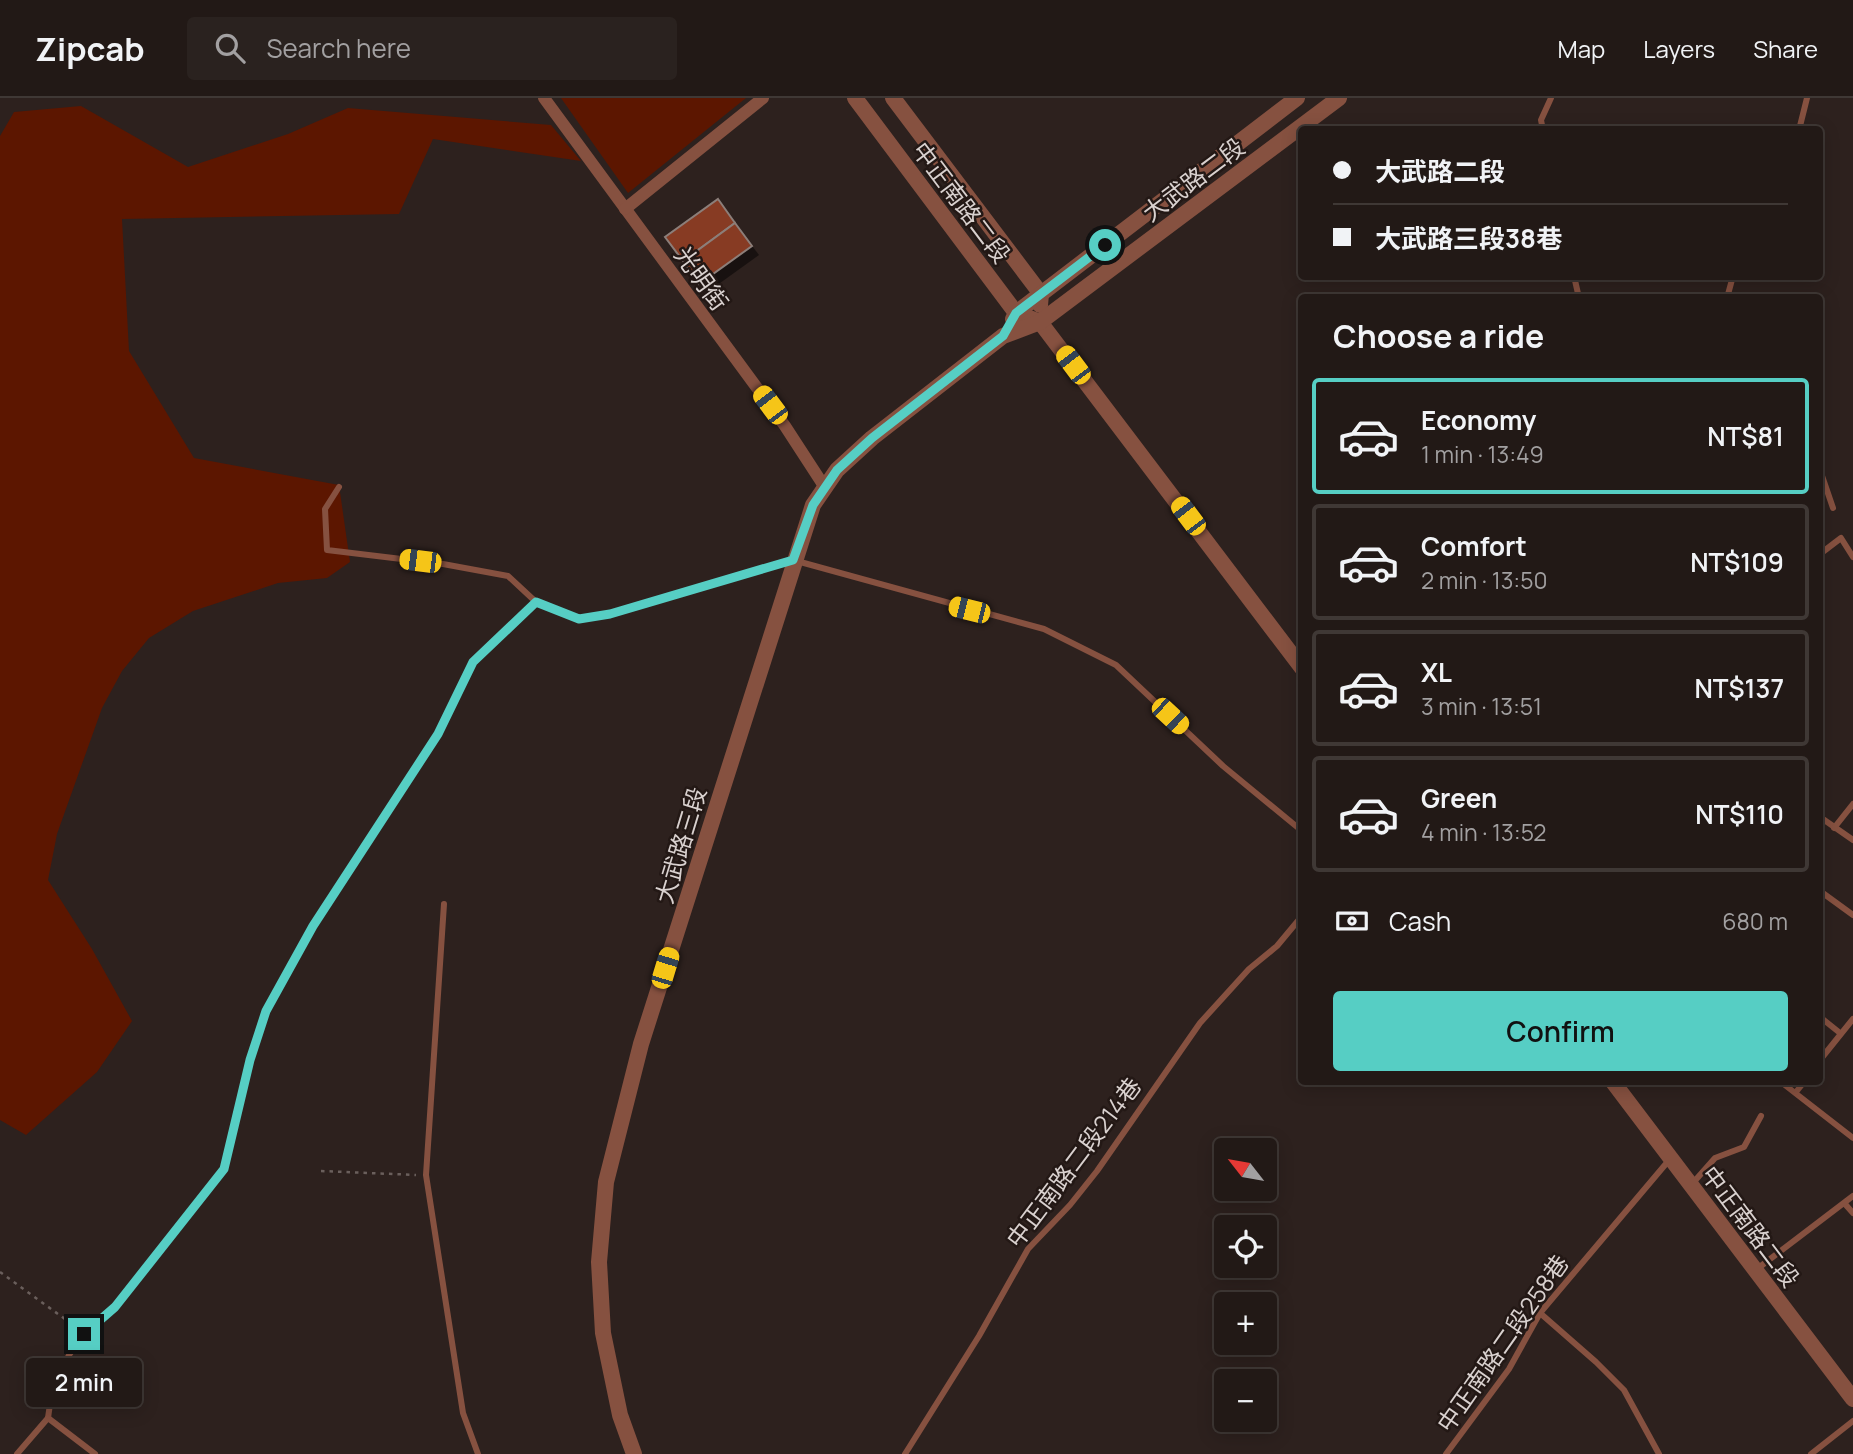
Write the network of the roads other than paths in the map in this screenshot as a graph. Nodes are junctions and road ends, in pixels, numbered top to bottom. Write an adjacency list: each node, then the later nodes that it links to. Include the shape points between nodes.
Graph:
1 (544, 98): 13 (street, 光明街)
2 (763, 98): 13 (street)
3 (855, 98): 15 (street, 中正南路二段)
4 (893, 98): 14 (street, 中正南路二段)
5 (1297, 98): 14 (street, 大武路二段)
6 (1339, 98): 9 (street, 大武路二段)
7 (1551, 98): 10 (lane)
8 (1807, 98): 11 (lane)
9 (1302, 126)
10 (1542, 126)
11 (1800, 126)
12 (1298, 129): 16 (street, 大武路二段)
13 (625, 209): 20 (street, 光明街)
14 (1041, 294): 15 (street, 大武路二段); 16 (street)
15 (1016, 313): 16 (street); 17 (street, 大武路三段)
16 (1040, 322): 17 (street, 大武路三段); 26 (street)
17 (1003, 336): 20 (street, 大武路三段, via 855,452)
18 (1823, 479): 21 (lane)
19 (339, 486): 25 (lane, via 325,509 327,550 508,576)
20 (824, 486): 24 (street, 大武路三段)
21 (1833, 508)
22 (1823, 552): 23 (lane, via 1841,538)
23 (1853, 557)
24 (793, 560): 25 (lane, via 610,614 579,619); 29 (lane, via 1044,629 1116,665 1223,766); 59 (street, 大武路三段, via 641,1044 606,1182 599,1262 603,1333 620,1415)
25 (536, 602): 54 (lane, via 473,662 438,734 313,926 272,999 250,1060 224,1169 115,1307 84,1334 69,1355 52,1390)
26 (1298, 663)
27 (1853, 804): 30 (lane)
28 (1823, 819): 30 (lane)
29 (1298, 828)
30 (1834, 828): 31 (lane)
31 (1853, 840)
32 (1823, 893): 34 (lane)
33 (444, 904): 58 (lane, via 426,1175 463,1413)
34 (1853, 915)
35 (1298, 921): 60 (lane, 中正南路二段214巷, via 1200,1023 1097,1171 1028,1249)
36 (1823, 1019): 38 (lane)
37 (1853, 1019): 38 (lane)
38 (1840, 1033): 39 (lane)
39 (1823, 1056)
40 (1615, 1085): 46 (street, 中正南路二段)
41 (1785, 1085): 43 (lane)
42 (1802, 1085): 43 (lane)
43 (1796, 1093): 45 (lane)
44 (1761, 1116): 47 (lane, via 1744,1147 1715,1158)
45 (1853, 1138)
46 (1671, 1158): 47 (street, 中正南路二段); 52 (lane, 中正南路二段258巷)
47 (1692, 1184): 51 (street, 中正南路二段)
48 (1853, 1196): 49 (lane)
49 (1845, 1204): 50 (lane); 51 (lane)
50 (1853, 1213)
51 (1755, 1270): 53 (street, 中正南路二段)
52 (1540, 1313): 61 (lane, 中正南路二段258巷, via 1509,1368); 62 (lane, via 1624,1390)
53 (1853, 1399)
54 (48, 1418): 56 (lane); 57 (lane)
55 (1853, 1421): 63 (lane)
56 (17, 1454)
57 (95, 1454)
58 (478, 1454)
59 (634, 1454)
60 (905, 1454)
61 (1446, 1454)
62 (1659, 1454)
63 (1811, 1454)

